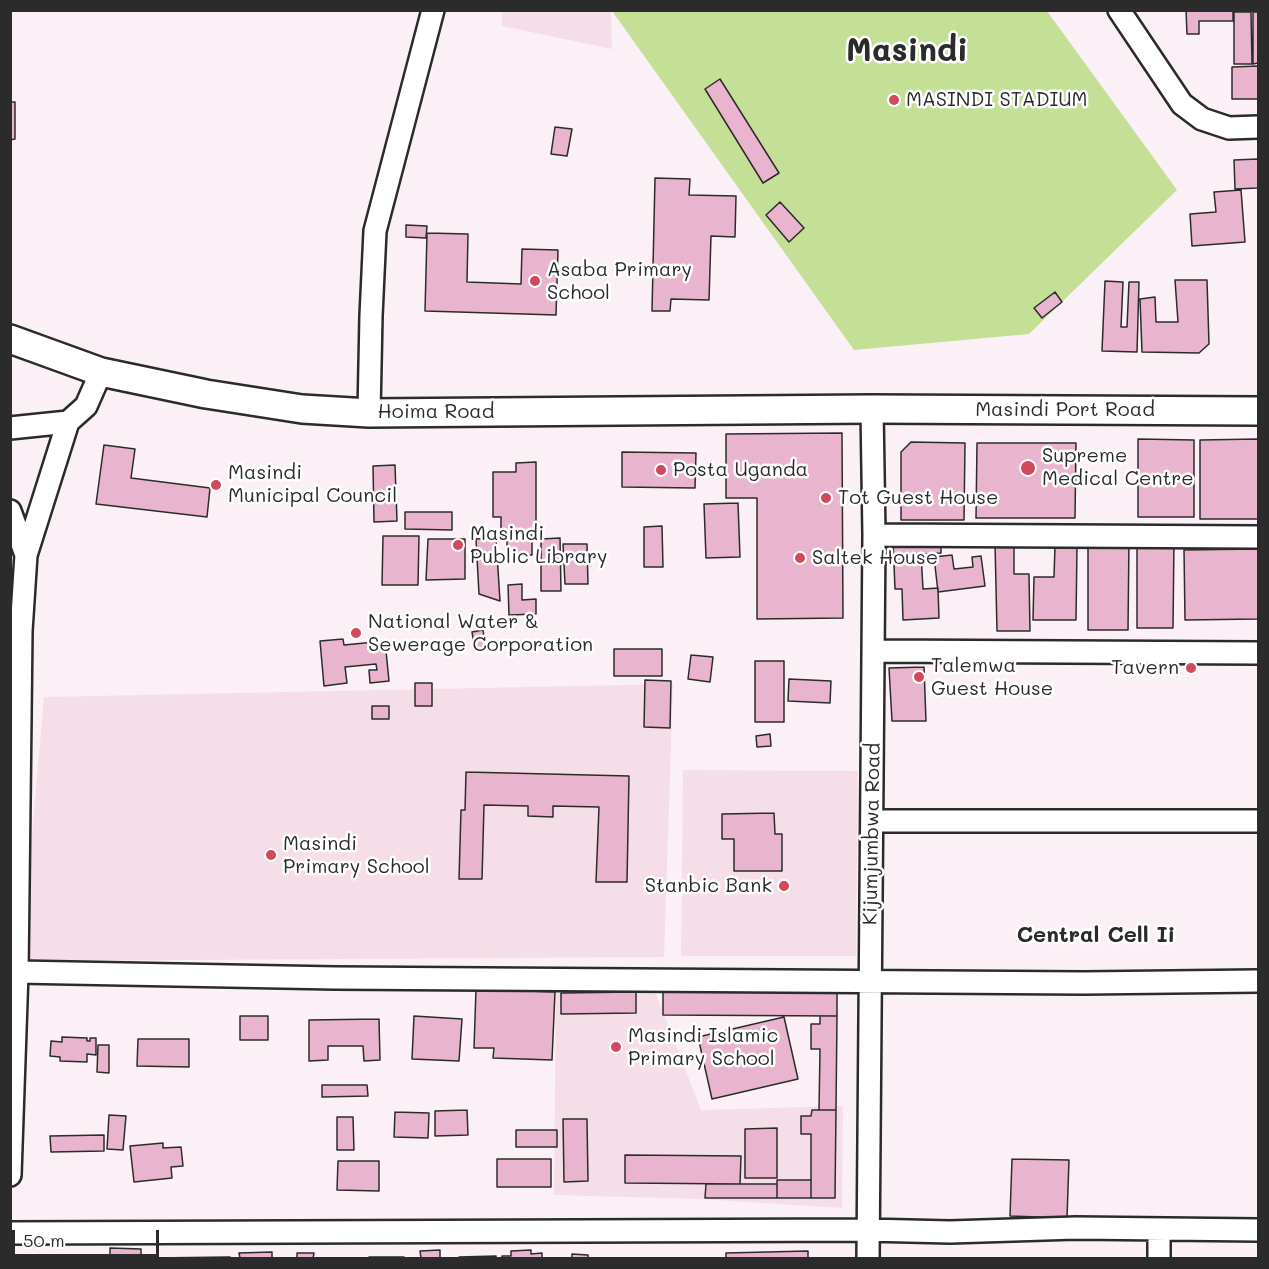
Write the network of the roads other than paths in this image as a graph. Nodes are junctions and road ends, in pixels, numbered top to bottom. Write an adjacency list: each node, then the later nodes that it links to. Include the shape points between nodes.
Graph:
1 (433, 10): 8 (street, via 375,231)
2 (1119, 10): 3 (street, via 1182,104 1202,119 1229,128)
3 (1258, 128)
4 (10, 339): 5 (main road, Hoima Road)
5 (101, 372): 8 (main road, Hoima Road, via 302,409); 9 (street, via 86,406)
6 (872, 409): 7 (main road, Masindi Port Road); 8 (main road, Hoima Road); 12 (street, Kijumjumbwa Road)
7 (1258, 411)
8 (369, 413)
9 (68, 422): 10 (street); 14 (street)
10 (10, 428)
11 (10, 511): 14 (street)
12 (874, 535): 13 (street); 15 (street, Kijumjumbwa Road)
13 (1258, 537)
14 (26, 555): 19 (street, via 21,631)
15 (873, 651): 16 (street); 17 (street, Kijumjumbwa Road)
16 (1258, 653)
17 (872, 821): 18 (street); 20 (street, Kijumjumbwa Road)
18 (1258, 821)
19 (17, 972): 20 (street, via 335,978); 22 (street)
20 (870, 980): 21 (street); 24 (street, Kijumjumbwa Road)
21 (1258, 981)
22 (10, 1175)
23 (1159, 1229): 24 (street); 25 (street); 28 (street)
24 (867, 1230): 26 (street); 27 (street, Kijumjumbwa Road)
25 (1258, 1230)
26 (10, 1233)
27 (868, 1258)
28 (1159, 1258)

